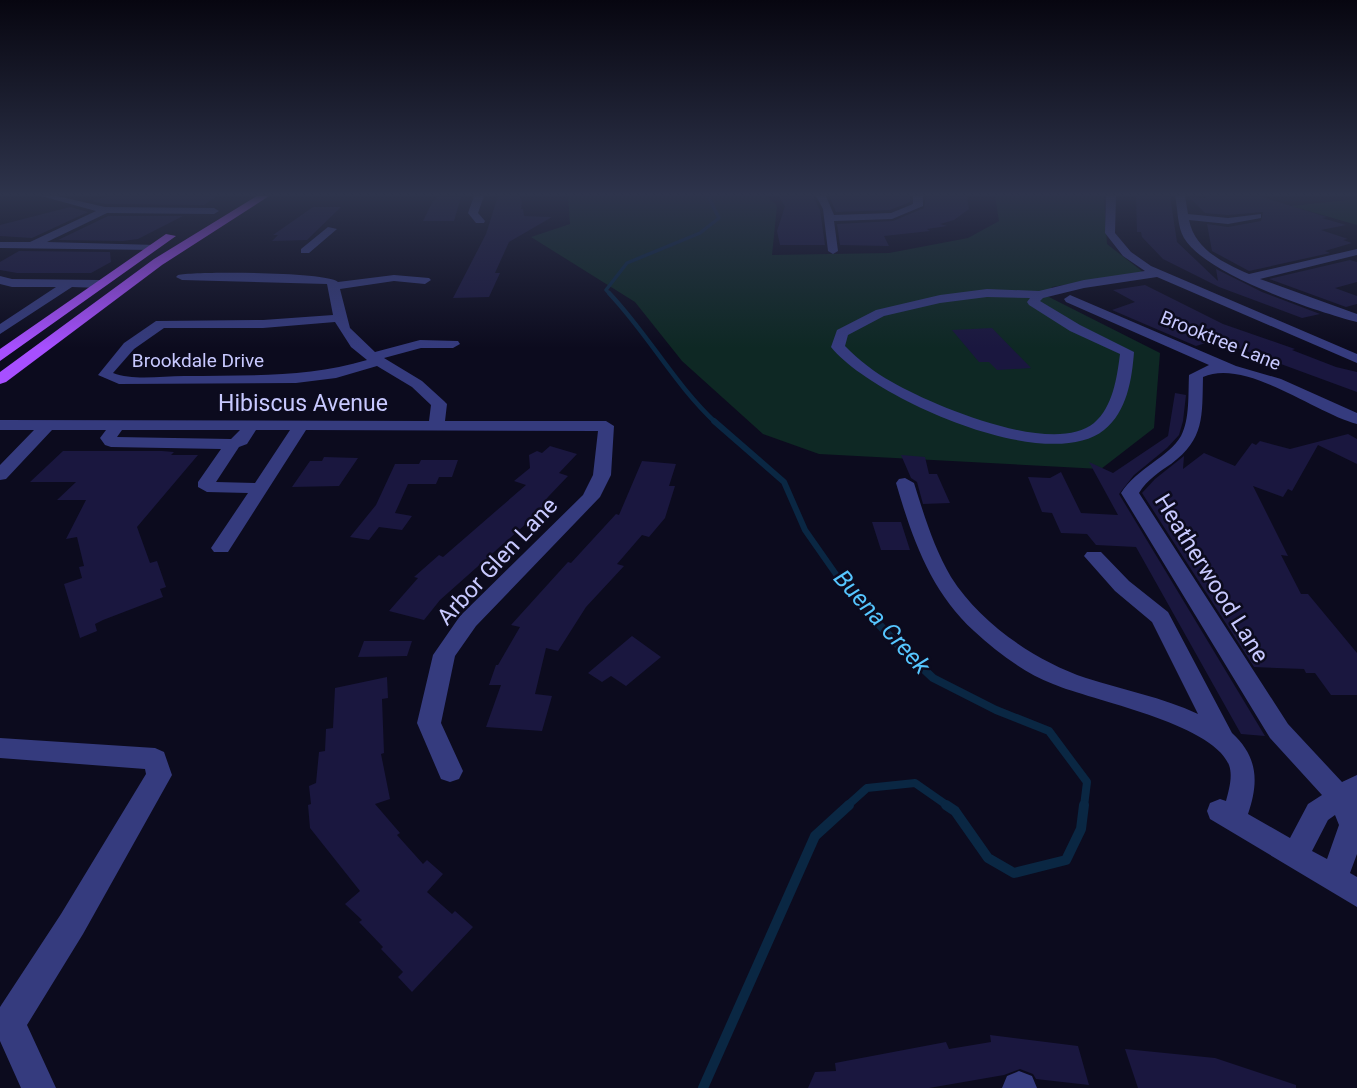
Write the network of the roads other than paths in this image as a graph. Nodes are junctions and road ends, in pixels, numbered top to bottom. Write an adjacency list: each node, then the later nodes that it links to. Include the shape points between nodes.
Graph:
1 (139, 247): 2 (street)
2 (153, 247): 17 (main road)
3 (182, 247): 29 (main road)
4 (311, 247): 8 (street)
5 (832, 247): 9 (street)
6 (1121, 247): 11 (street)
7 (1197, 247): 13 (street)
8 (306, 251)
9 (833, 251)
10 (1357, 252): 13 (street)
11 (1158, 273): 19 (street); 27 (street)
12 (182, 277): 18 (street, via 328,279)
13 (1249, 278): 22 (street)
14 (0, 280): 16 (street)
15 (425, 280): 18 (street, via 394,278)
16 (70, 283): 17 (street); 23 (street)
17 (101, 284): 25 (main road)
18 (334, 286): 21 (street)
19 (1045, 293): 19 (street, via 986,293 880,313 842,333 838,346 850,361 894,391 957,419 1037,437 1073,438 1093,431 1112,412 1126,373 1127,352 1033,302)
20 (1070, 299): 28 (street, Brooktree Lane)
21 (341, 317): 26 (street, via 347,335); 26 (street, Brookdale Drive, via 275,324 161,324 125,351 105,375 149,381 296,379 336,374)
22 (1357, 318)
23 (0, 330)
24 (453, 344): 26 (street, via 419,344)
25 (2, 353)
26 (376, 359): 36 (street, via 431,394 439,404)
27 (1357, 359)
28 (1231, 369): 30 (street, Brooktree Lane, via 1276,382); 47 (street, Heatherwood Lane, via 1212,368 1196,375 1191,434 1130,493 1279,731)
29 (0, 379)
30 (1357, 419)
31 (0, 425): 32 (street, Hibiscus Avenue)
32 (48, 425): 33 (street, Hibiscus Avenue); 39 (street)
33 (117, 425): 34 (street, Hibiscus Avenue); 38 (street, via 110,442)
34 (252, 425): 35 (street, Hibiscus Avenue); 38 (street, via 241,441)
35 (301, 425): 36 (street, Hibiscus Avenue); 41 (street)
36 (436, 426): 37 (street, Hibiscus Avenue)
37 (606, 426): 46 (street, Arbor Glen Lane, via 602,475 591,497 468,621 444,655 429,723)
38 (233, 444): 41 (street, via 207,487)
39 (0, 475)
40 (905, 483): 44 (street, via 934,569 951,596 981,625 1059,677 1181,717)
41 (259, 488): 42 (street)
42 (221, 548)
43 (1094, 556): 44 (street, via 1160,617)
44 (1223, 740): 48 (street, via 1239,758 1242,771 1241,795 1226,815)
45 (0, 748): 50 (street, via 155,759 159,766 153,786 9,1023)
46 (450, 771)
47 (1349, 791): 48 (street, via 1318,812); 49 (street, via 1353,825)
48 (1296, 855): 49 (street)
49 (1346, 886)
50 (39, 1088)

